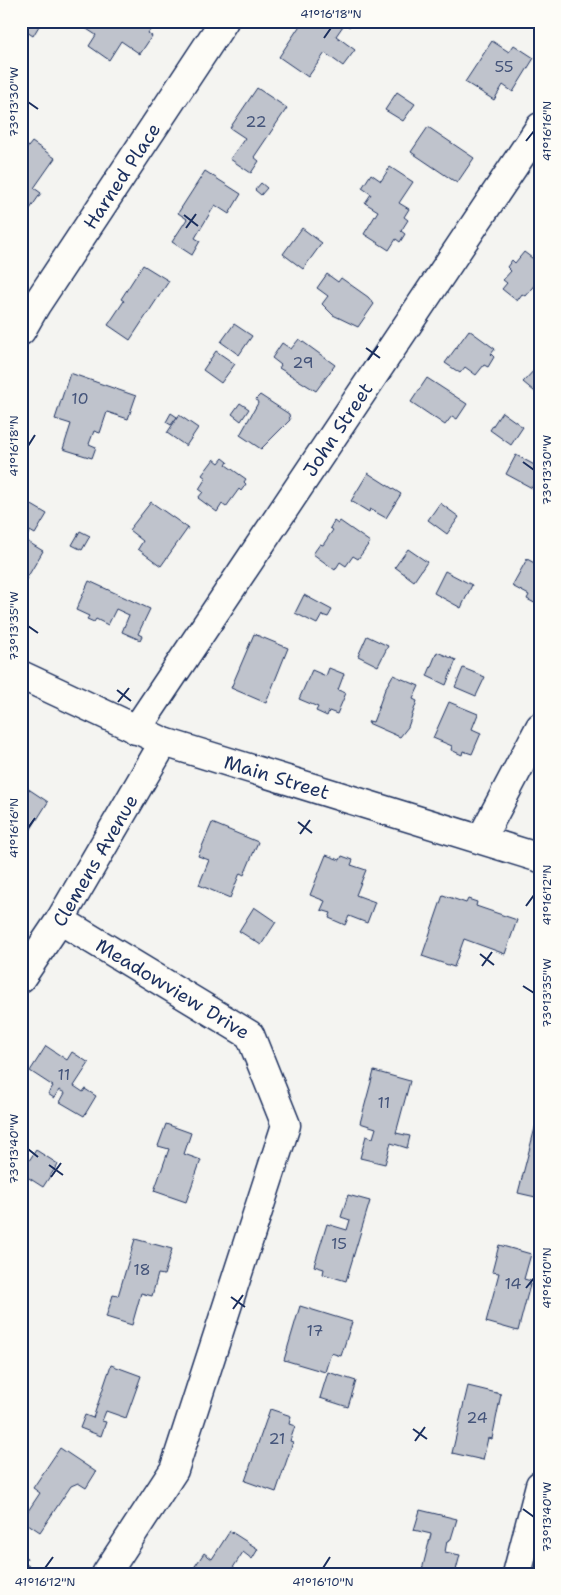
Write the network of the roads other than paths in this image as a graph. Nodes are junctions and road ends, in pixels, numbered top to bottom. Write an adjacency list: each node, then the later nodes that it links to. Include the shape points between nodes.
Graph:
1 (224, 21): 3 (street, Harned Place)
2 (540, 127): 6 (street, John Street)
3 (21, 331)
4 (21, 675): 6 (street, Main Street)
5 (540, 727): 8 (street)
6 (136, 730): 7 (street, Main Street)
7 (164, 742): 8 (street, Main Street); 10 (street, Clemens Avenue)
8 (481, 840): 9 (street, Main Street)
9 (540, 858)
10 (60, 920): 11 (street, Clemens Avenue); 13 (street, Meadowview Drive, via 250,1035 286,1124 174,1470)
11 (21, 978)
12 (540, 1484): 14 (street)
13 (106, 1574)
14 (516, 1574)

